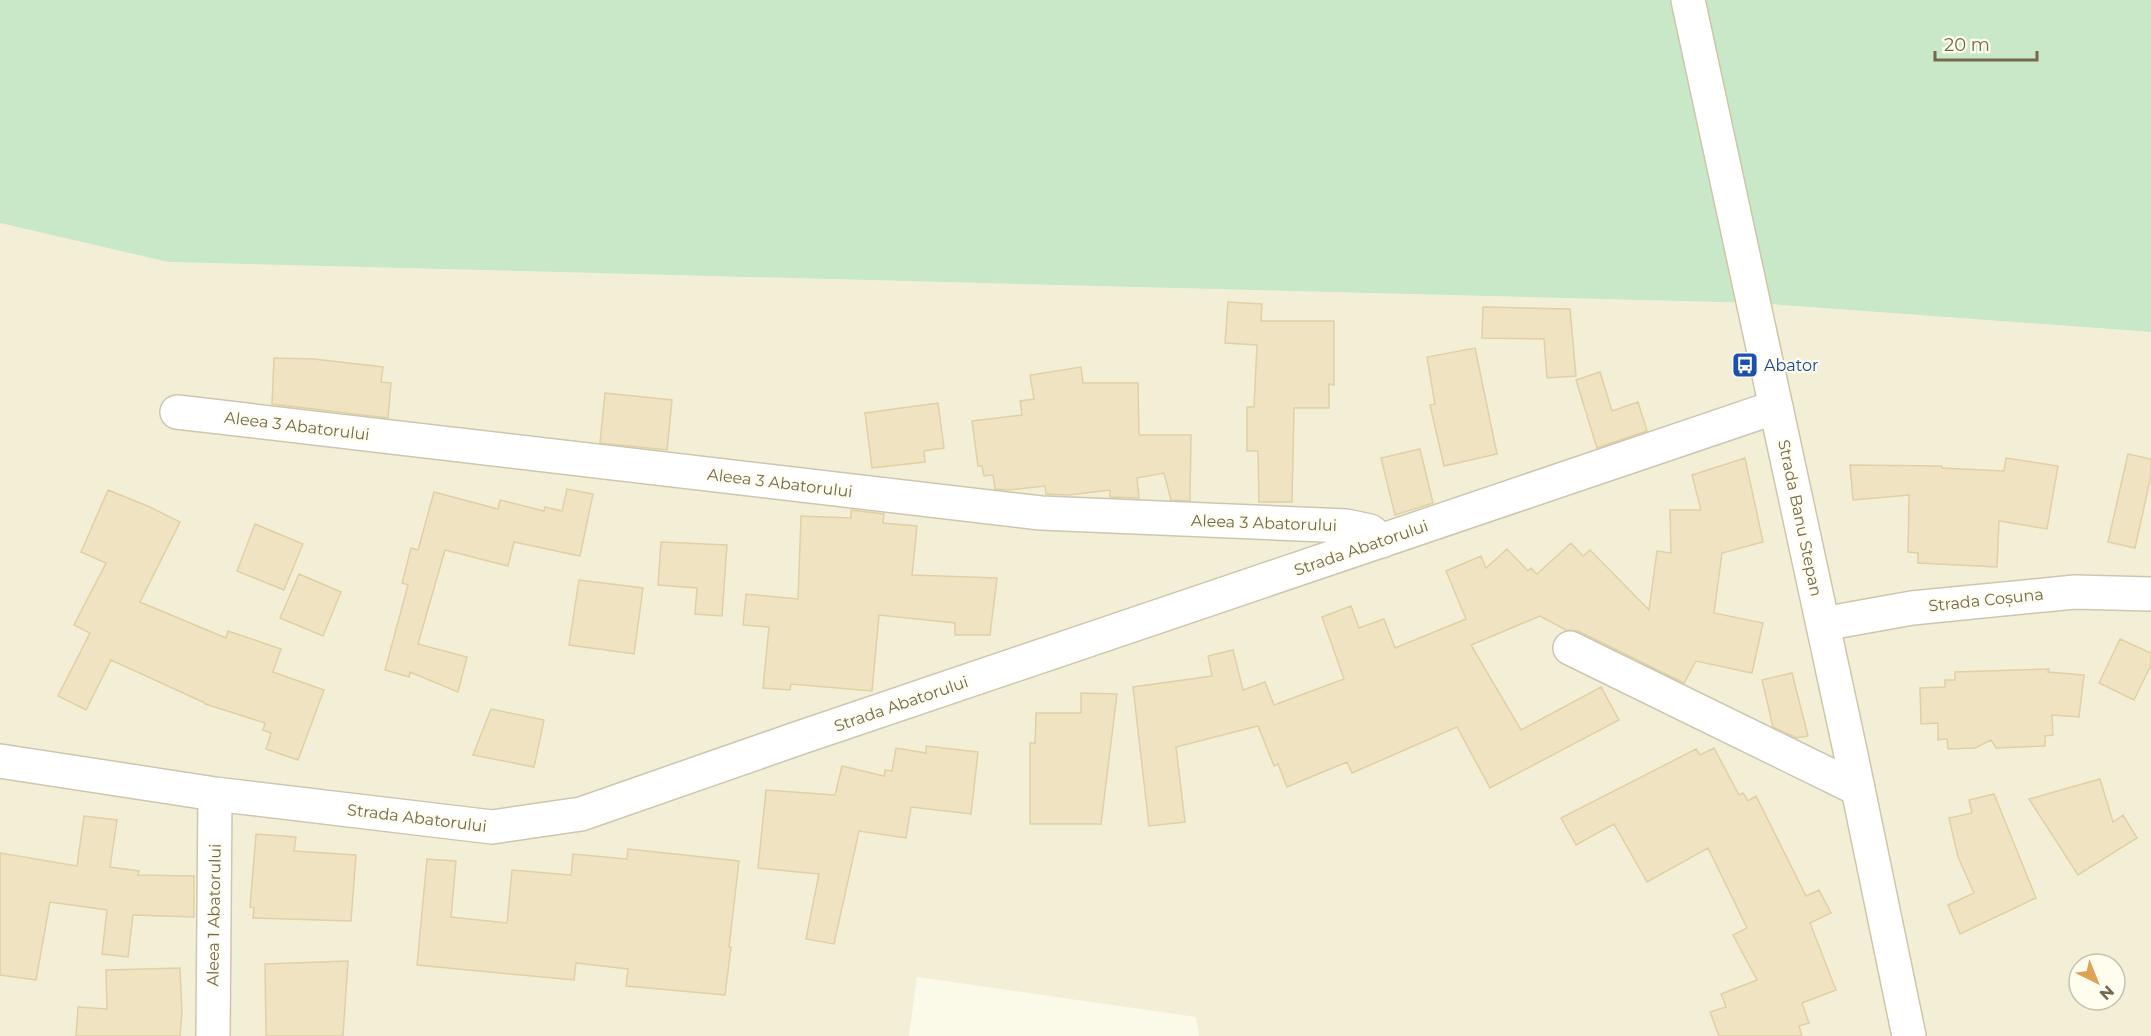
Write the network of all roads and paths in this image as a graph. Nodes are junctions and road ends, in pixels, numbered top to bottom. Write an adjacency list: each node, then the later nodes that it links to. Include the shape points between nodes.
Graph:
1 (1688, 0): 2 (street, Strada Banu Stepan)
2 (1776, 407): 4 (street, Strada Abatorului); 6 (street, Strada Banu Stepan)
3 (177, 412): 4 (street, Aleea 3 Abatorului, via 1041,513 1346,526 1370,531)
4 (1382, 541): 10 (street, Strada Abatorului, via 581,814 492,827)
5 (2151, 594): 6 (street, Strada Coșuna, via 2075,592 1912,608)
6 (1823, 624): 9 (street, Strada Banu Stepan)
7 (1570, 648): 9 (street)
8 (0, 761): 10 (street, Strada Abatorului)
9 (1858, 789): 12 (street, Strada Banu Stepan)
10 (215, 794): 11 (street, Aleea 1 Abatorului)
11 (213, 1036)
12 (1909, 1036)

